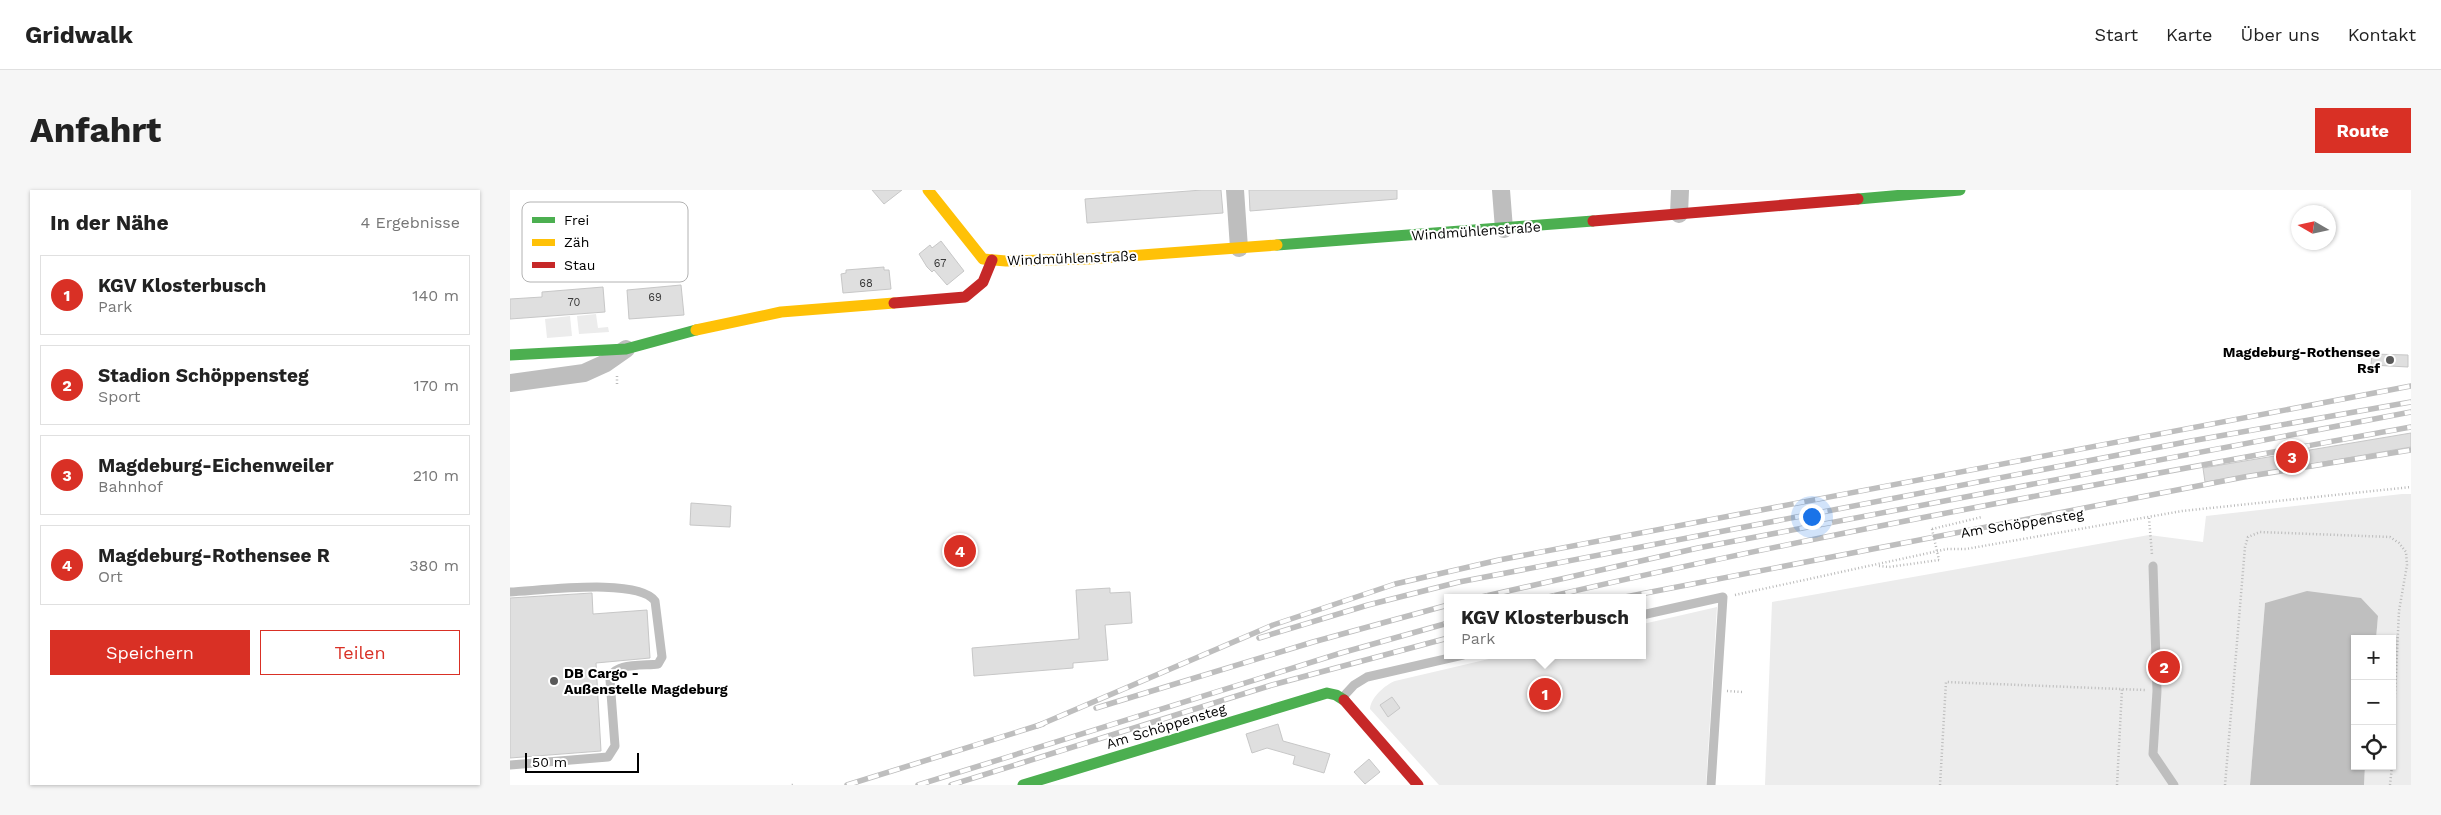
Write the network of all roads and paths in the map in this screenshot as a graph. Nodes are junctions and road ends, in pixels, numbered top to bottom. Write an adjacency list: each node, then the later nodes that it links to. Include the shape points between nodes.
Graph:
1 (928, 190): 9 (street, Windmühlenstraße, via 976,252)
2 (1235, 190): 8 (street)
3 (1501, 190): 7 (street)
4 (1680, 190): 6 (street)
5 (1960, 190): 6 (street, Windmühlenstraße)
6 (1679, 214): 7 (street, Windmühlenstraße)
7 (1504, 229): 8 (street, Windmühlenstraße)
8 (1239, 248): 9 (street, Windmühlenstraße, via 1088,259)
9 (992, 260): 10 (street, Windmühlenstraße, via 981,286 965,297 781,312 726,322)
10 (626, 349): 11 (street, Windmühlenstraße); 12 (street, Windmühlenstraße, via 584,373)
11 (510, 355)
12 (510, 383)
13 (2411, 487): 15 (path, Am Schöppensteg)
14 (1982, 517): 18 (path, bridge, via 1932,529 1939,560 1889,567)
15 (2149, 517): 18 (path, Am Schöppensteg, via 1966,549 1947,549); 19 (path)
16 (960, 544): 17 (path, via 950,544)
17 (951, 551)
18 (1875, 565): 21 (path, Am Schöppensteg)
19 (2153, 566): 25 (lane)
20 (510, 592): 28 (lane, via 614,587 646,594 655,601 662,657 658,664 619,668 610,676 615,746 608,757)
21 (1723, 597): 22 (lane); 32 (lane)
22 (1646, 614)
23 (1446, 659): 26 (lane, via 1367,677)
24 (2122, 689): 25 (path); 33 (path, via 1946,682); 34 (path)
25 (2157, 691): 35 (lane, via 2153,754)
26 (1342, 698): 30 (street, Am Schöppensteg, via 1333,694 1318,695); 31 (street)
27 (2394, 725): 36 (path, via 2399,611 2407,566 2406,552 2390,537 2256,533 2248,537 2244,554)
28 (510, 765)
29 (2392, 770): 37 (path)
30 (1023, 785)
31 (1418, 785)
32 (1711, 785)
33 (1940, 785)
34 (2117, 785)
35 (2174, 785)
36 (2225, 785)
37 (2390, 785)

